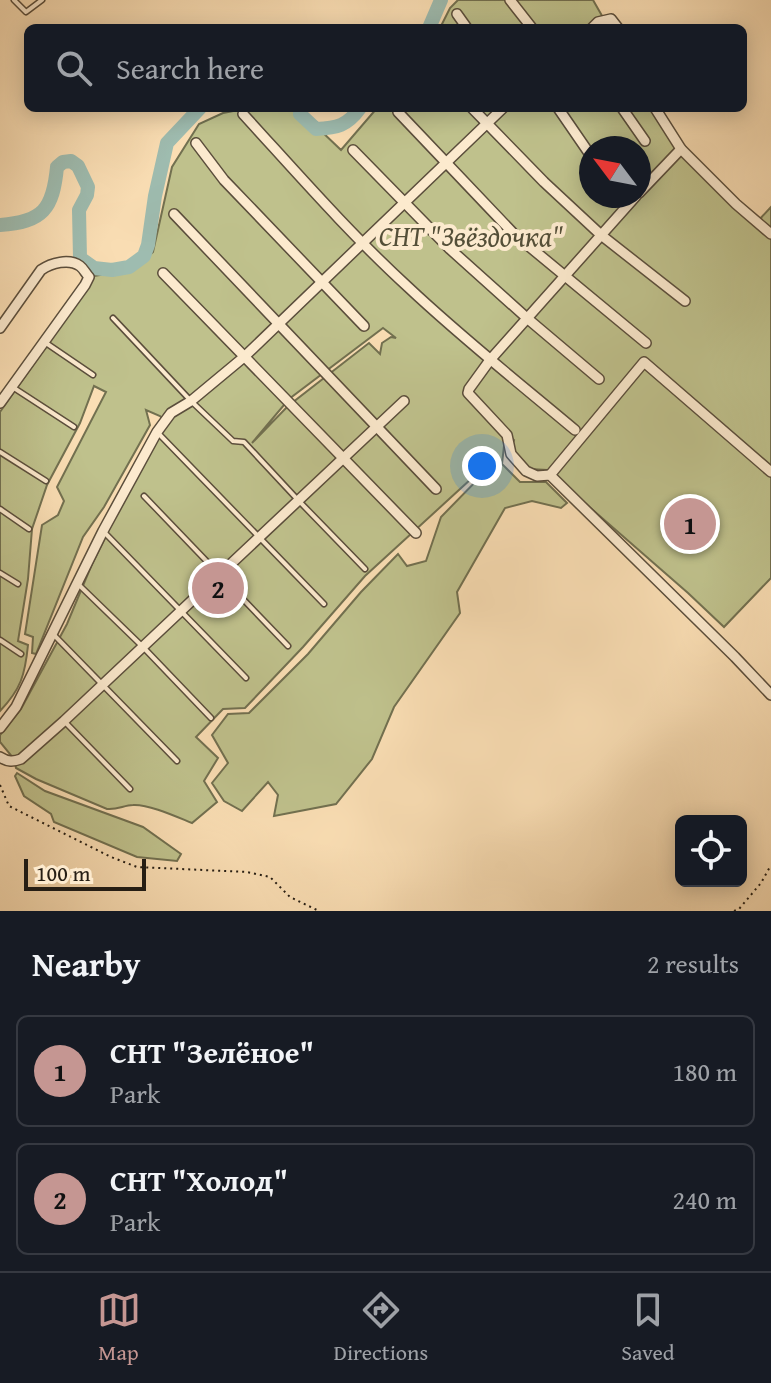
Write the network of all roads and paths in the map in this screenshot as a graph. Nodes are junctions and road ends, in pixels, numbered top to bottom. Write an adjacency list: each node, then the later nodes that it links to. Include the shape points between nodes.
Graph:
1 (14, 0): 2 (lane, via 26,12)
2 (42, 0)
3 (510, 0): 6 (street)
4 (457, 14): 5 (street)
5 (464, 24)
6 (529, 24)
7 (596, 24): 8 (street, via 611,19)
8 (615, 24)
9 (398, 112): 22 (street)
10 (476, 112): 16 (street)
11 (499, 112): 16 (street)
12 (561, 112): 18 (street)
13 (625, 112): 17 (street)
14 (658, 112): 20 (street)
15 (243, 114): 29 (street)
16 (487, 123): 22 (street); 28 (street)
17 (642, 136)
18 (579, 139)
19 (196, 143): 32 (street, via 224,180)
20 (681, 149): 23 (street); 27 (street)
21 (353, 150): 24 (street)
22 (445, 162): 24 (street); 31 (street, via 513,233)
23 (651, 180)
24 (404, 201): 29 (street); 35 (street)
25 (625, 208): 28 (street)
26 (174, 214): 36 (street)
27 (771, 234)
28 (601, 235): 31 (street); 33 (street)
29 (362, 243): 32 (street); 42 (street)
30 (163, 273): 41 (street)
31 (565, 276): 35 (street); 40 (street)
32 (321, 281): 36 (street); 37 (street)
33 (685, 301)
34 (113, 318): 46 (lane)
35 (528, 319): 42 (street); 44 (street)
36 (278, 323): 41 (street); 50 (street)
37 (364, 326)
38 (0, 328): 39 (street, via 41,270 58,263 80,266 89,277)
39 (44, 342): 43 (lane); 45 (street)
40 (646, 343)
41 (244, 357): 46 (street); 54 (street)
42 (490, 360): 51 (street); 56 (street, via 468,393 510,439 511,454 526,471)
43 (93, 375)
44 (599, 379)
45 (12, 386): 48 (street); 49 (lane)
46 (191, 401): 52 (street, via 171,413); 60 (lane, via 233,441 244,442)
47 (404, 401): 50 (street)
48 (0, 403)
49 (74, 427)
50 (376, 427): 54 (street); 58 (street)
51 (575, 430)
52 (157, 432): 63 (street); 65 (lane)
53 (0, 452): 57 (lane)
54 (344, 458): 60 (street); 64 (street)
55 (771, 472): 56 (street, via 644,362)
56 (550, 475): 80 (street)
57 (46, 481)
58 (436, 489)
59 (144, 496): 68 (lane)
60 (298, 500): 65 (street); 66 (lane)
61 (0, 509): 62 (lane)
62 (29, 529)
63 (103, 531): 69 (street); 72 (lane)
64 (416, 533)
65 (259, 537): 68 (street); 71 (lane)
66 (365, 569)
67 (0, 573): 70 (lane)
68 (220, 574): 72 (street); 75 (lane)
69 (77, 582): 73 (street); 76 (lane)
70 (18, 584)
71 (324, 604)
72 (181, 610): 76 (street); 78 (lane)
73 (53, 634): 79 (lane); 83 (street)
74 (0, 640): 77 (lane)
75 (288, 646)
76 (143, 647): 79 (street); 81 (lane)
77 (21, 654)
78 (246, 678)
79 (104, 685): 82 (street); 85 (lane)
80 (771, 695)
81 (211, 718)
82 (64, 721): 84 (street, via 21,759); 87 (lane)
83 (0, 728)
84 (0, 757)
85 (177, 761)
86 (0, 785): 89 (path, via 9,806 111,857 137,867 270,877 290,897)
87 (130, 789)
88 (771, 865): 90 (path)
89 (319, 911)
90 (734, 911)

